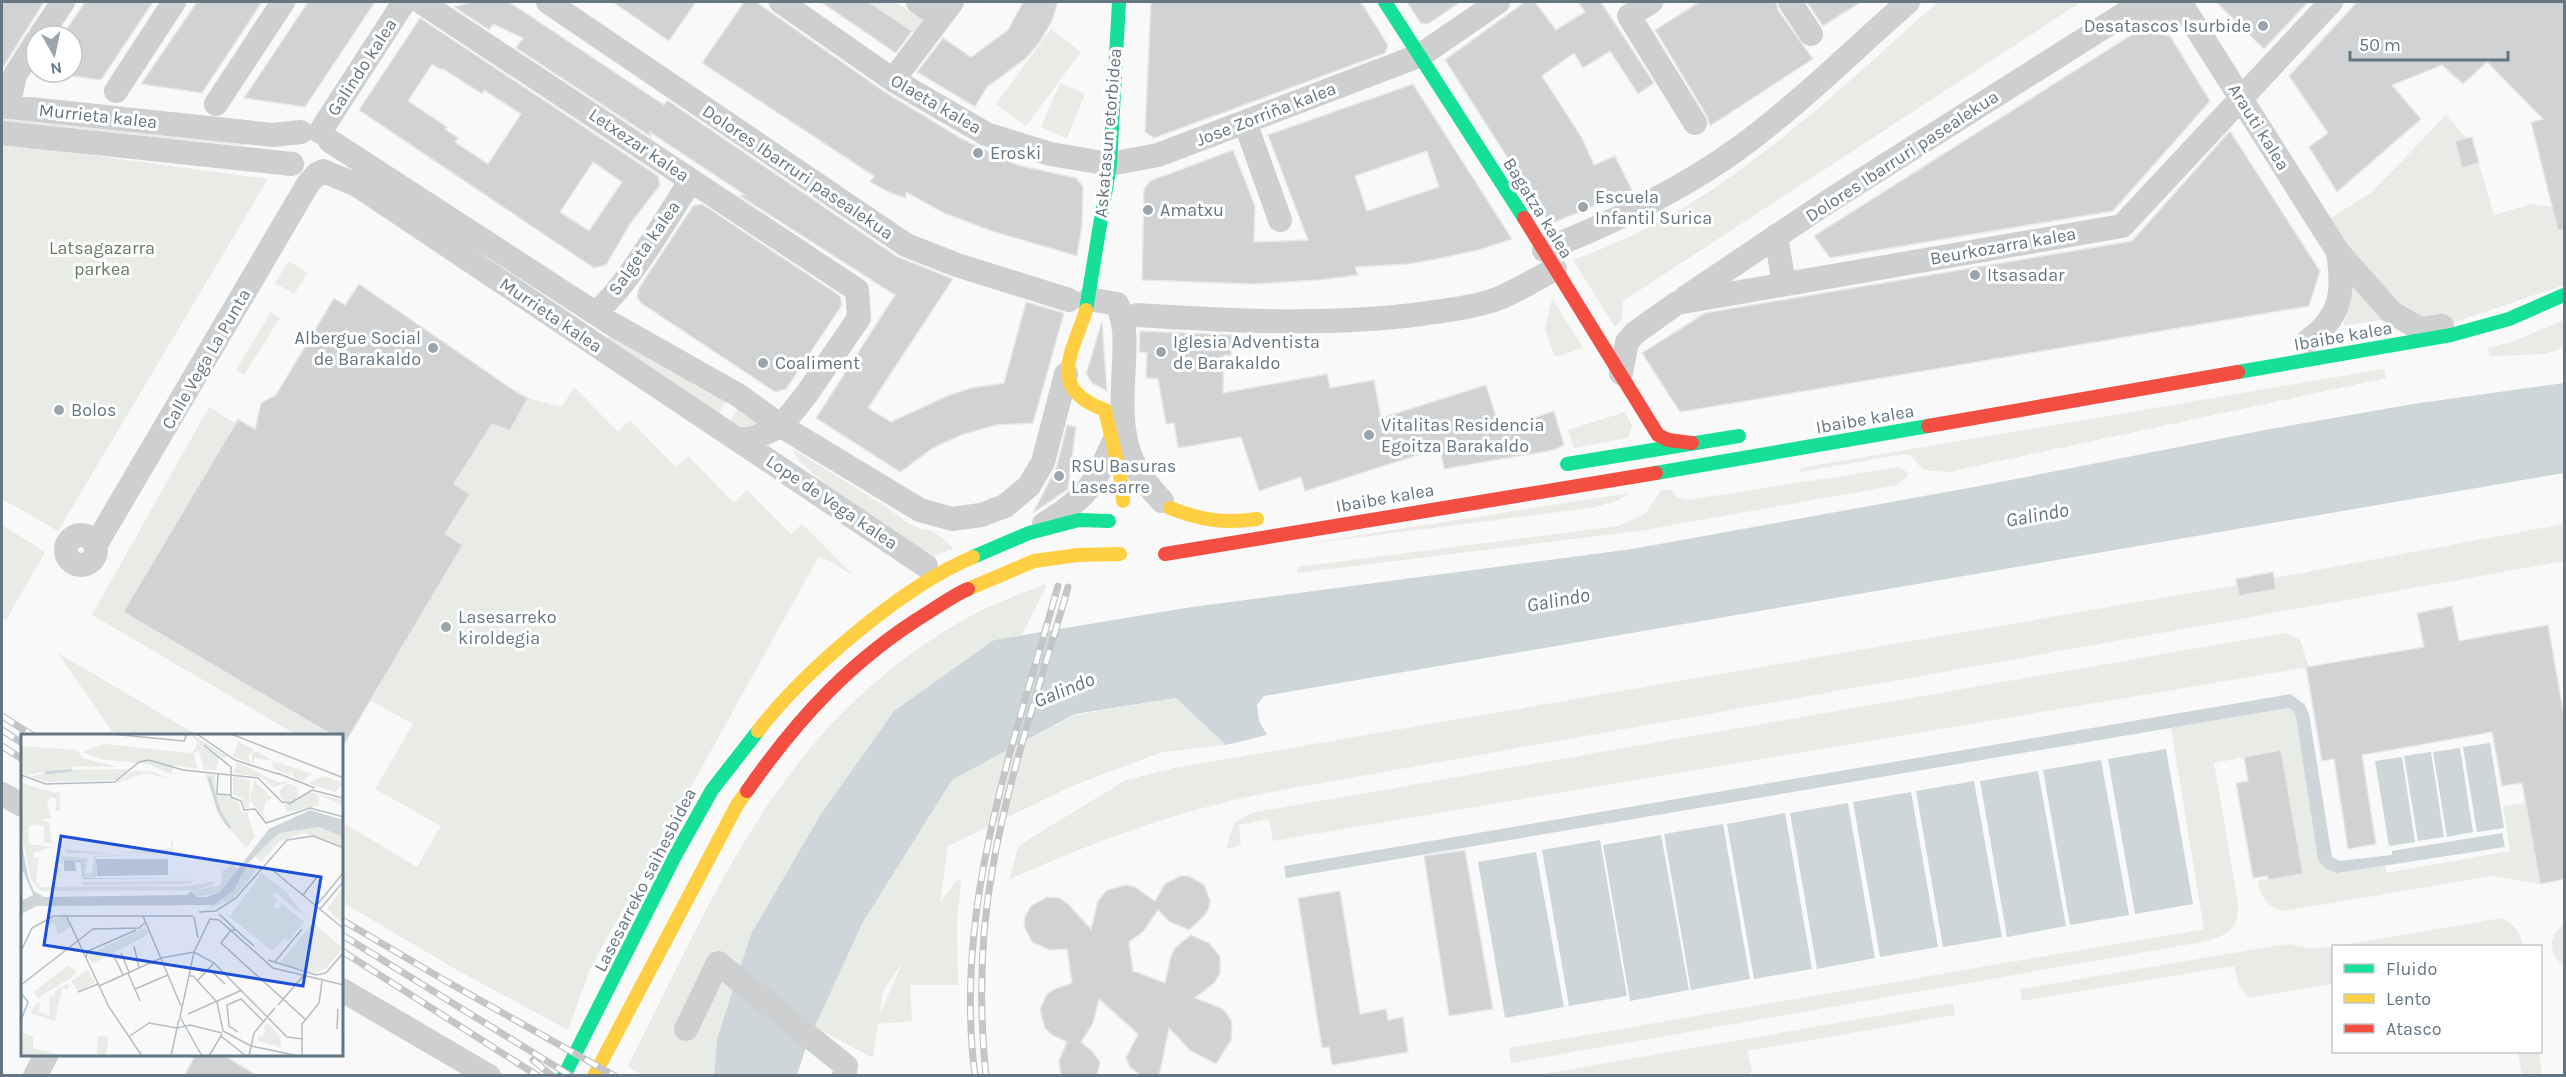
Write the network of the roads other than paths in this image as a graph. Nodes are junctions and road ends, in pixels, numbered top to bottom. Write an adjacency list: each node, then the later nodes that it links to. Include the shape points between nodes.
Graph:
1 (63, 2): 19 (street)
2 (174, 2): 24 (street)
3 (284, 2): 26 (street)
4 (404, 2): 31 (street, Galindo kalea)
5 (421, 2): 34 (street, Letxezar kalea)
6 (548, 2): 42 (street, Dolores Ibarruri pasealekua, via 906,245 957,265)
7 (781, 2): 23 (street, Olaeta kalea)
8 (918, 2): 18 (street)
9 (1119, 2): 32 (main road, Askatasun etorbidea)
10 (1385, 2): 21 (main road, Bagatza kalea)
11 (1498, 2): 21 (street, Jose Zorriña kalea)
12 (1651, 2): 29 (street, via 1629,16)
13 (1790, 2): 20 (street)
14 (1908, 2): 38 (street, via 1738,149)
15 (2331, 2): 25 (street, Beurkozarra kalea)
16 (2131, 6): 17 (street, Dolores Ibarruri pasealekua); 36 (street, Dolores Ibarruri pasealekua)
17 (2183, 8): 25 (street, Arauti kalea)
18 (946, 9): 23 (street)
19 (48, 24)
20 (1811, 34)
21 (1421, 55): 28 (street, Jose Zorriña kalea); 38 (main road, Bagatza kalea)
22 (24, 61): 27 (street)
23 (893, 80): 32 (street, Olaeta kalea, via 986,134 1050,154)
24 (116, 91)
25 (2242, 98): 37 (street, Arauti kalea); 39 (street, Beurkozarra kalea, via 2122,226)
26 (216, 104)
27 (5, 107): 31 (street, Murrieta kalea, via 273,135)
28 (1245, 122): 32 (street, Jose Zorriña kalea, via 1158,155); 35 (street)
29 (1695, 123)
30 (2, 133): 33 (street, Murrieta kalea)
31 (317, 135): 33 (street, via 333,154 328,167); 33 (street, Galindo kalea, via 291,142 288,150); 44 (street, Murrieta kalea)
32 (1110, 164): 42 (main road, Askatasun etorbidea)
33 (307, 170): 58 (street, Murrieta kalea, via 357,185); 69 (street, Calle Vega La Punta, via 293,184)
34 (691, 180): 40 (street, Letxezar kalea); 44 (street, Salgeta kalea, via 615,294)
35 (1280, 220)
36 (1776, 236): 39 (street); 43 (street, Dolores Ibarruri pasealekua)
37 (2338, 252): 48 (street, Arauti kalea, via 2391,312); 50 (street, Arauti kalea, via 2342,281 2338,305 2324,329)
38 (1550, 259): 47 (street, via 1501,297 1448,310 1308,322); 52 (main road, Bagatza kalea)
39 (1784, 284): 43 (street, Beurkozarra kalea)
40 (857, 290): 54 (street, Lope de Vega kalea, via 859,318)
41 (2565, 295): 46 (main road, Ibaibe kalea)
42 (1079, 300): 51 (main road, Askatasun etorbidea); 65 (street, via 1117,304 1124,319 1122,414 1131,459)
43 (1677, 303): 52 (street, Beurkozarra kalea, via 1627,342)
44 (593, 312): 54 (street, Murrieta kalea, via 741,396)
45 (2452, 313): 48 (main road, Ibaibe kalea)
46 (2520, 314): 48 (street, via 2487,316 2434,328); 64 (main road, Ibaibe kalea, via 2451,335 2355,353)
47 (1137, 315)
48 (2396, 325)
49 (2338, 335): 50 (main road, Ibaibe kalea)
50 (2302, 342)
51 (1066, 374): 53 (main road, via 1069,386); 55 (street, Askatasun etorbidea)
52 (1621, 374): 56 (main road, Bagatza kalea)
53 (1086, 403): 55 (street, via 1068,407); 59 (main road, via 1105,410)
54 (781, 426): 55 (street, Murrieta kalea, via 920,510 952,519 1005,506 1029,486 1043,462); 58 (street, via 754,438); 63 (street, via 784,451)
55 (1050, 433)
56 (1658, 435): 60 (main road); 61 (main road)
57 (1749, 435): 60 (main road)
58 (738, 440): 63 (street, Lope de Vega kalea)
59 (1113, 443): 65 (main road, via 1120,474); 68 (street, via 1094,485 1062,513)
60 (1695, 443): 61 (main road)
61 (1648, 451): 62 (main road); 64 (main road, via 1626,468 1554,480)
62 (1559, 466)
63 (804, 483): 70 (street, Lope de Vega kalea)
64 (1534, 492): 65 (main road, Ibaibe kalea, via 1160,557 1175,533)
65 (1146, 501): 66 (main road, via 1219,524); 67 (main road)
66 (1274, 516)
67 (1109, 521): 68 (main road, Lasesarreko saihesbidea, via 1079,520); 77 (main road, via 1110,539 1124,557 1078,555 1034,561 960,593 903,628 841,677 780,744 737,805)
68 (1029, 533): 76 (main road, Lasesarreko saihesbidea, via 955,564 899,601 834,651 767,719 707,800 675,856)
69 (93, 542)
70 (926, 566)
71 (344, 991): 75 (street)
72 (686, 1029): 78 (street, via 718,963 846,1066)
73 (46, 1056): 74 (street)
74 (35, 1076)
75 (489, 1076)
76 (564, 1076)
77 (594, 1076)
78 (844, 1076)

